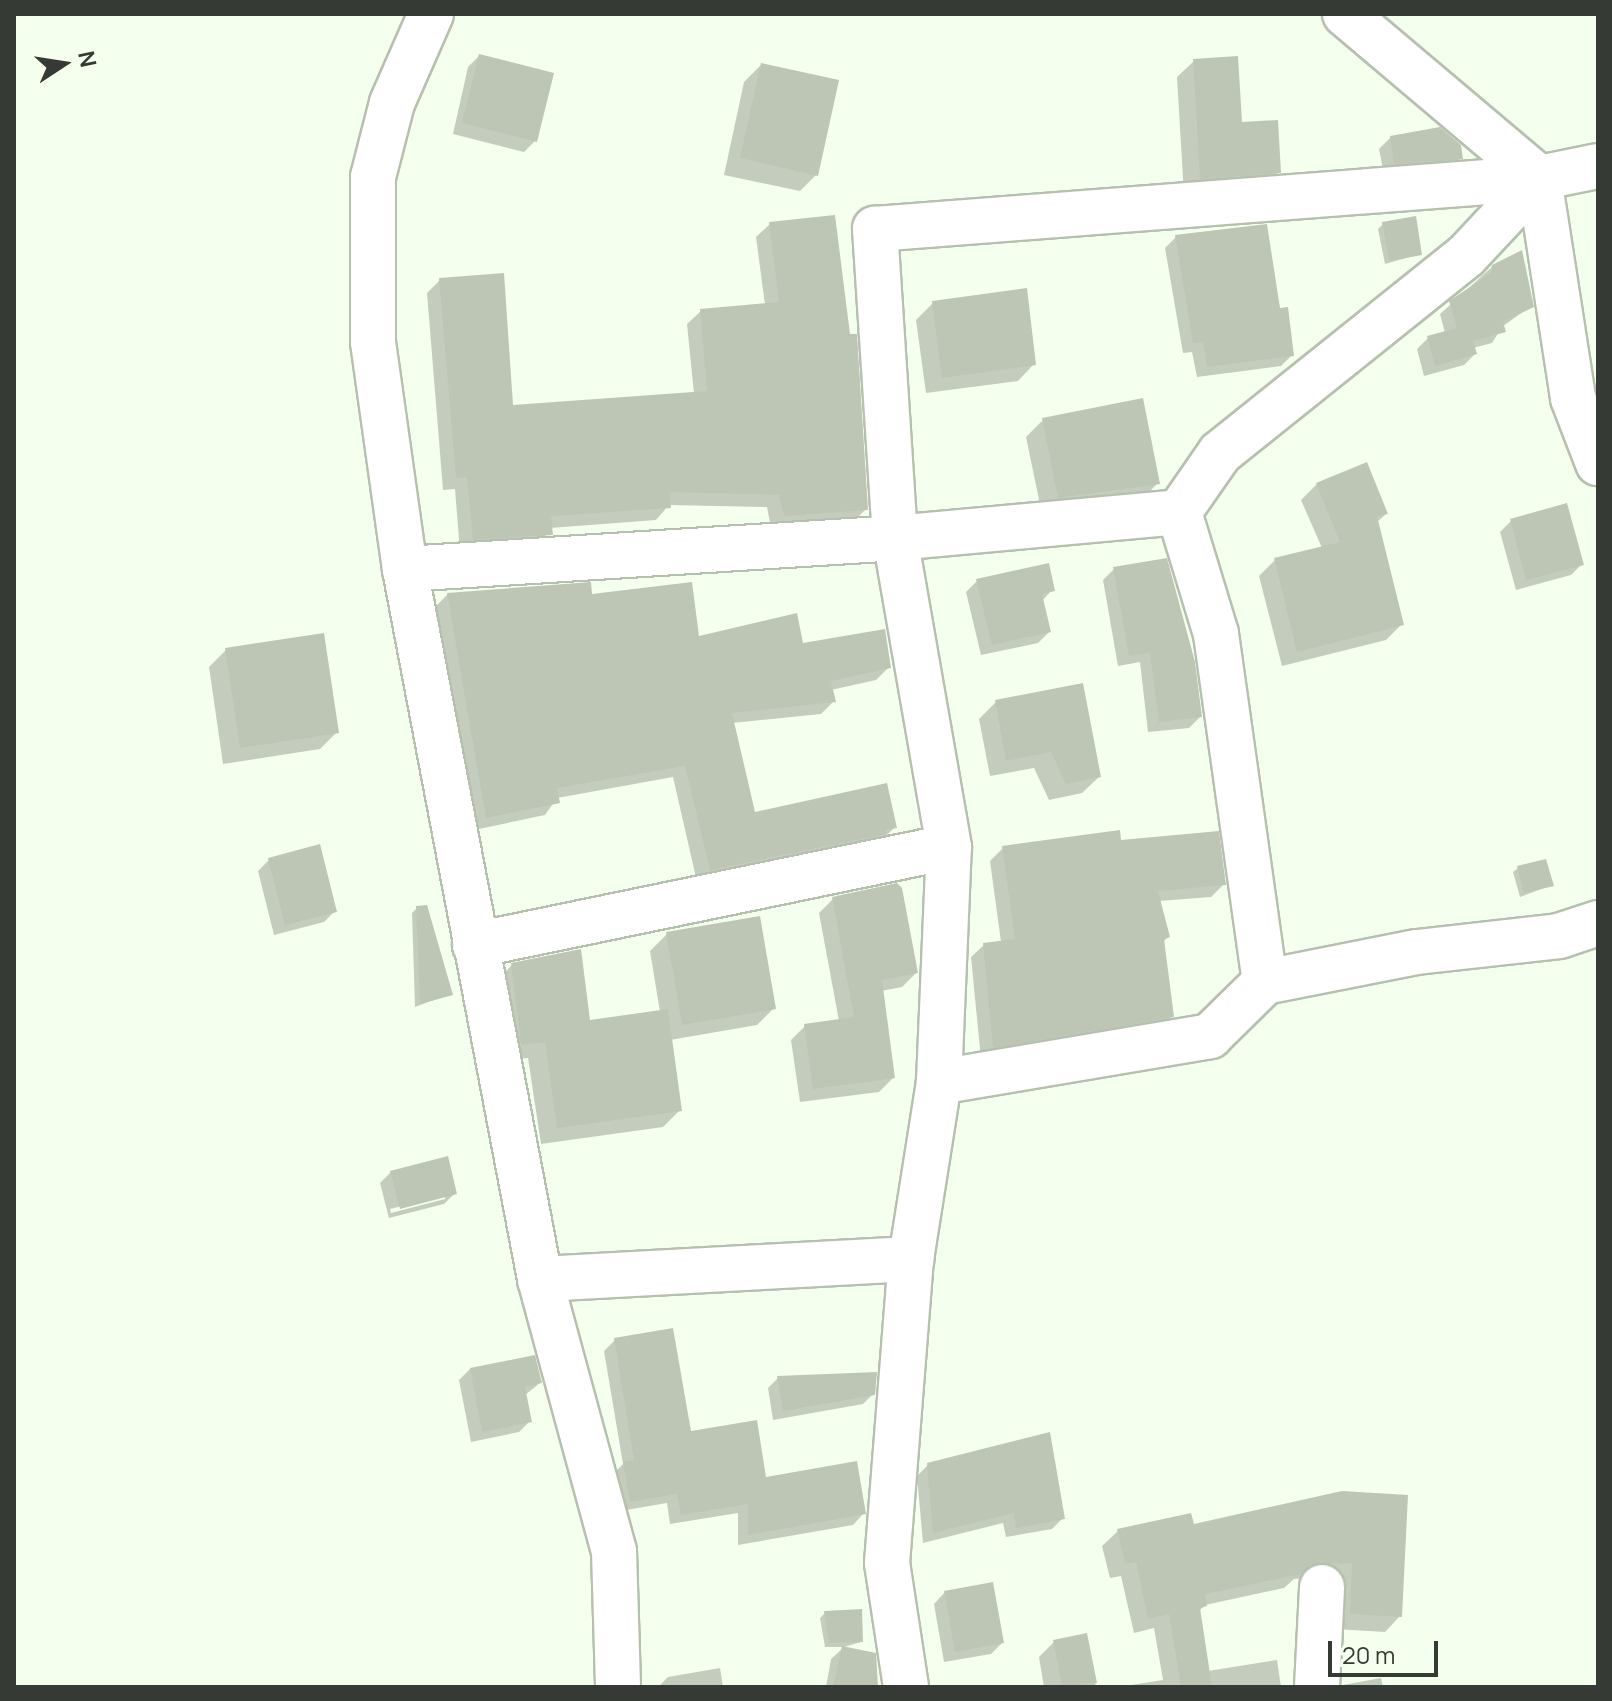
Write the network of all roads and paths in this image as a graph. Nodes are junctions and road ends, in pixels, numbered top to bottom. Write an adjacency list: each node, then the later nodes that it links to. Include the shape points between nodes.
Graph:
1 (431, 14): 8 (street, via 392,103 373,177 373,342)
2 (1345, 14): 4 (street)
3 (1598, 166): 4 (street)
4 (1539, 178): 5 (street, via 1573,398); 6 (street, via 1466,256 1220,453); 7 (street, via 875,229)
5 (1598, 463)
6 (1179, 512): 7 (street); 12 (street, via 1216,634)
7 (895, 538): 8 (street); 9 (street)
8 (405, 569): 11 (street)
9 (949, 847): 11 (street); 13 (street)
10 (1598, 923): 12 (street, via 1559,936 1417,952)
11 (475, 945): 15 (street)
12 (1265, 982): 13 (street, via 1210,1036)
13 (939, 1082): 14 (street)
14 (911, 1259): 15 (street); 18 (street, via 887,1563)
15 (540, 1279): 17 (street, via 614,1551)
16 (1322, 1587): 19 (street)
17 (618, 1687)
18 (906, 1687)
19 (1317, 1687)

